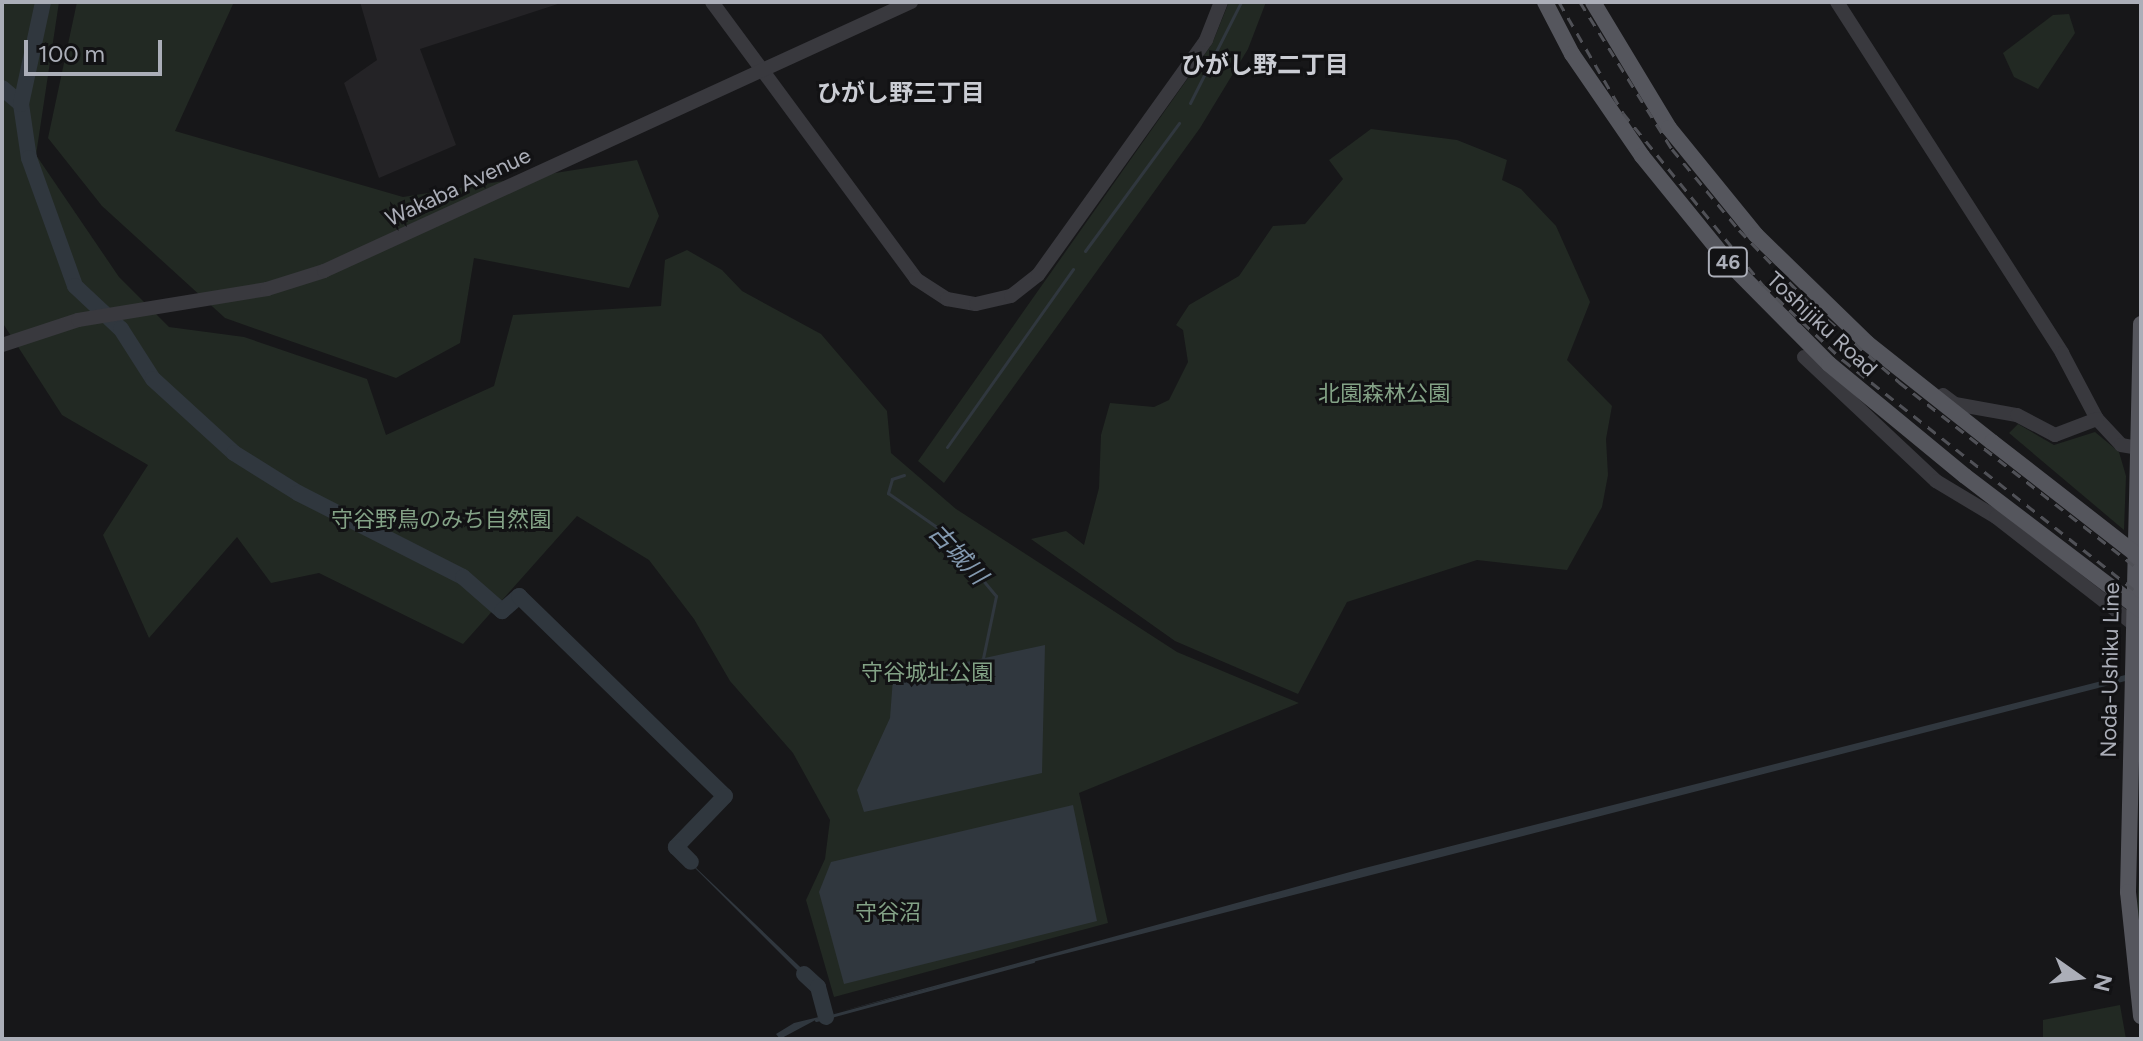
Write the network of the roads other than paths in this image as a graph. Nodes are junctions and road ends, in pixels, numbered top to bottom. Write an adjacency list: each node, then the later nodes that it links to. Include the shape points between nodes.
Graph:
1 (712, 2): 7 (street)
2 (911, 2): 7 (street, Wakaba Avenue)
3 (1221, 2): 7 (street, via 1206,40 1038,275 1011,296 990,303 947,299 916,279)
4 (1545, 2): 17 (main road, Toshijiku Road / 46, bridge, via 1572,54 1642,156 1729,263 1829,364)
5 (1593, 2): 11 (main road, Toshijiku Road / 46, via 1669,128 1725,199 1803,284)
6 (1837, 2): 13 (street, via 2062,353)
7 (762, 71): 9 (street, Wakaba Avenue, via 324,271 267,289 78,320)
8 (2141, 324): 15 (main road, Noda-Ushiku Line)
9 (2, 345)
10 (1804, 357): 17 (street, via 1936,481 1996,517)
11 (1894, 364): 12 (street, via 1955,404); 14 (main road, Toshijiku Road / 46)
12 (1996, 410): 13 (street, via 2055,435); 14 (street, via 1983,421)
13 (2097, 419): 15 (street, via 2121,445)
14 (1988, 438): 16 (main road, Toshijiku Road / 46, bridge)
15 (2138, 448): 17 (main road, Noda-Ushiku Line)
16 (2141, 558)
17 (2138, 621): 18 (main road, Noda-Ushiku Line, via 2128,892)
18 (2141, 1016)

